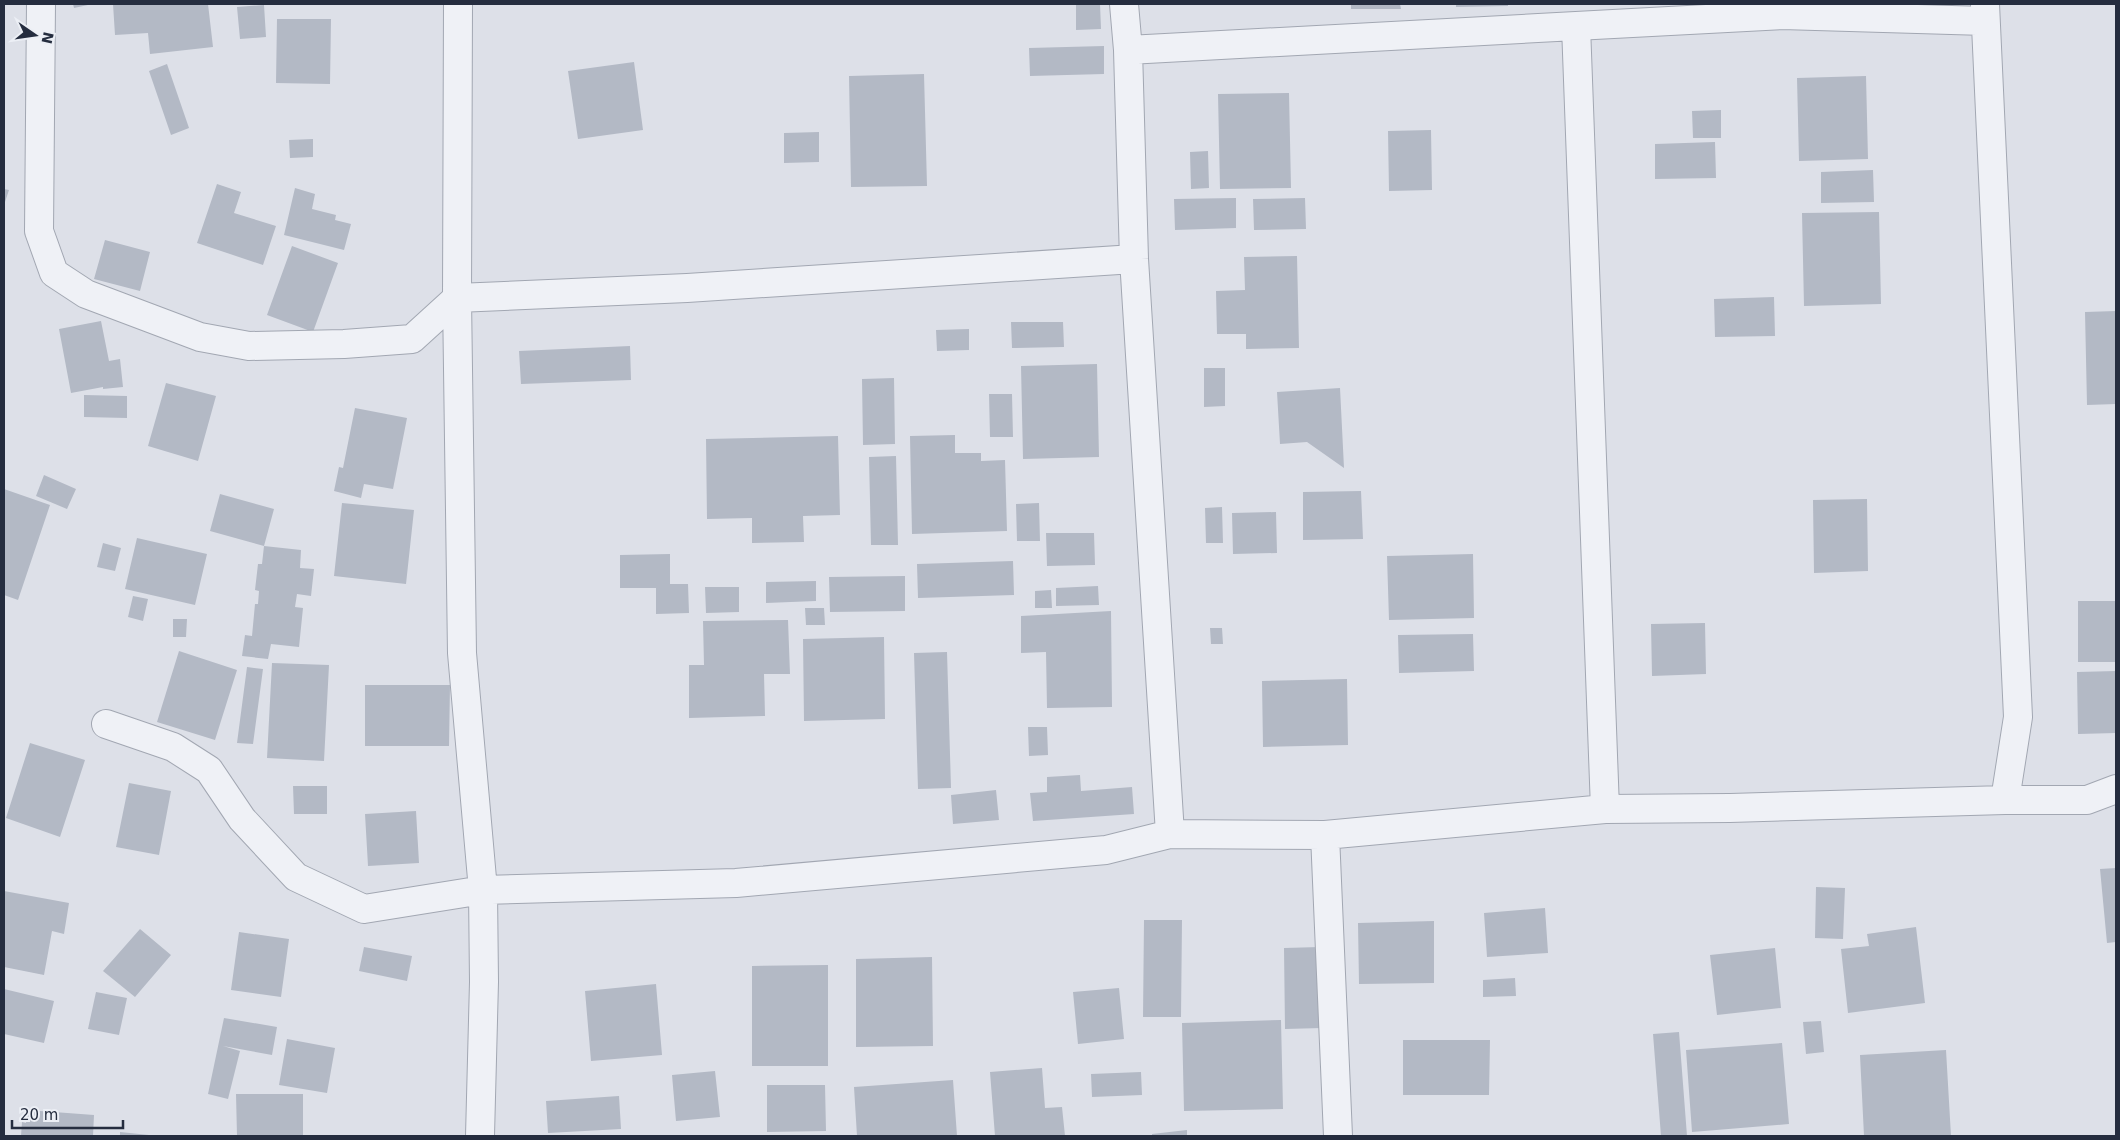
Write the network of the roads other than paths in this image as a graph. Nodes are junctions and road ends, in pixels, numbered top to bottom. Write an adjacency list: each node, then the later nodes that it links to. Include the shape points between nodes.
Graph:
1 (41, 4): 8 (street, via 39,231 54,273 86,294 200,337 249,346 344,344 412,338)
2 (458, 4): 8 (street)
3 (1124, 4): 6 (street)
4 (1985, 12): 5 (street, via 1782,15); 11 (street, via 2018,717)
5 (1576, 26): 6 (street); 12 (street)
6 (1128, 50): 7 (street)
7 (1134, 259): 8 (street, via 687,288); 13 (street)
8 (457, 298): 15 (street, via 462,653)
9 (106, 724): 15 (street, via 173,748 209,770 242,819 296,877 364,909)
10 (2116, 789): 11 (street, via 2087,800)
11 (2005, 800): 12 (street)
12 (1604, 809): 14 (street)
13 (1170, 834): 14 (street); 15 (street, via 1106,850 736,883)
14 (1325, 836): 17 (street)
15 (483, 890): 16 (street)
16 (480, 1136)
17 (1338, 1136)

